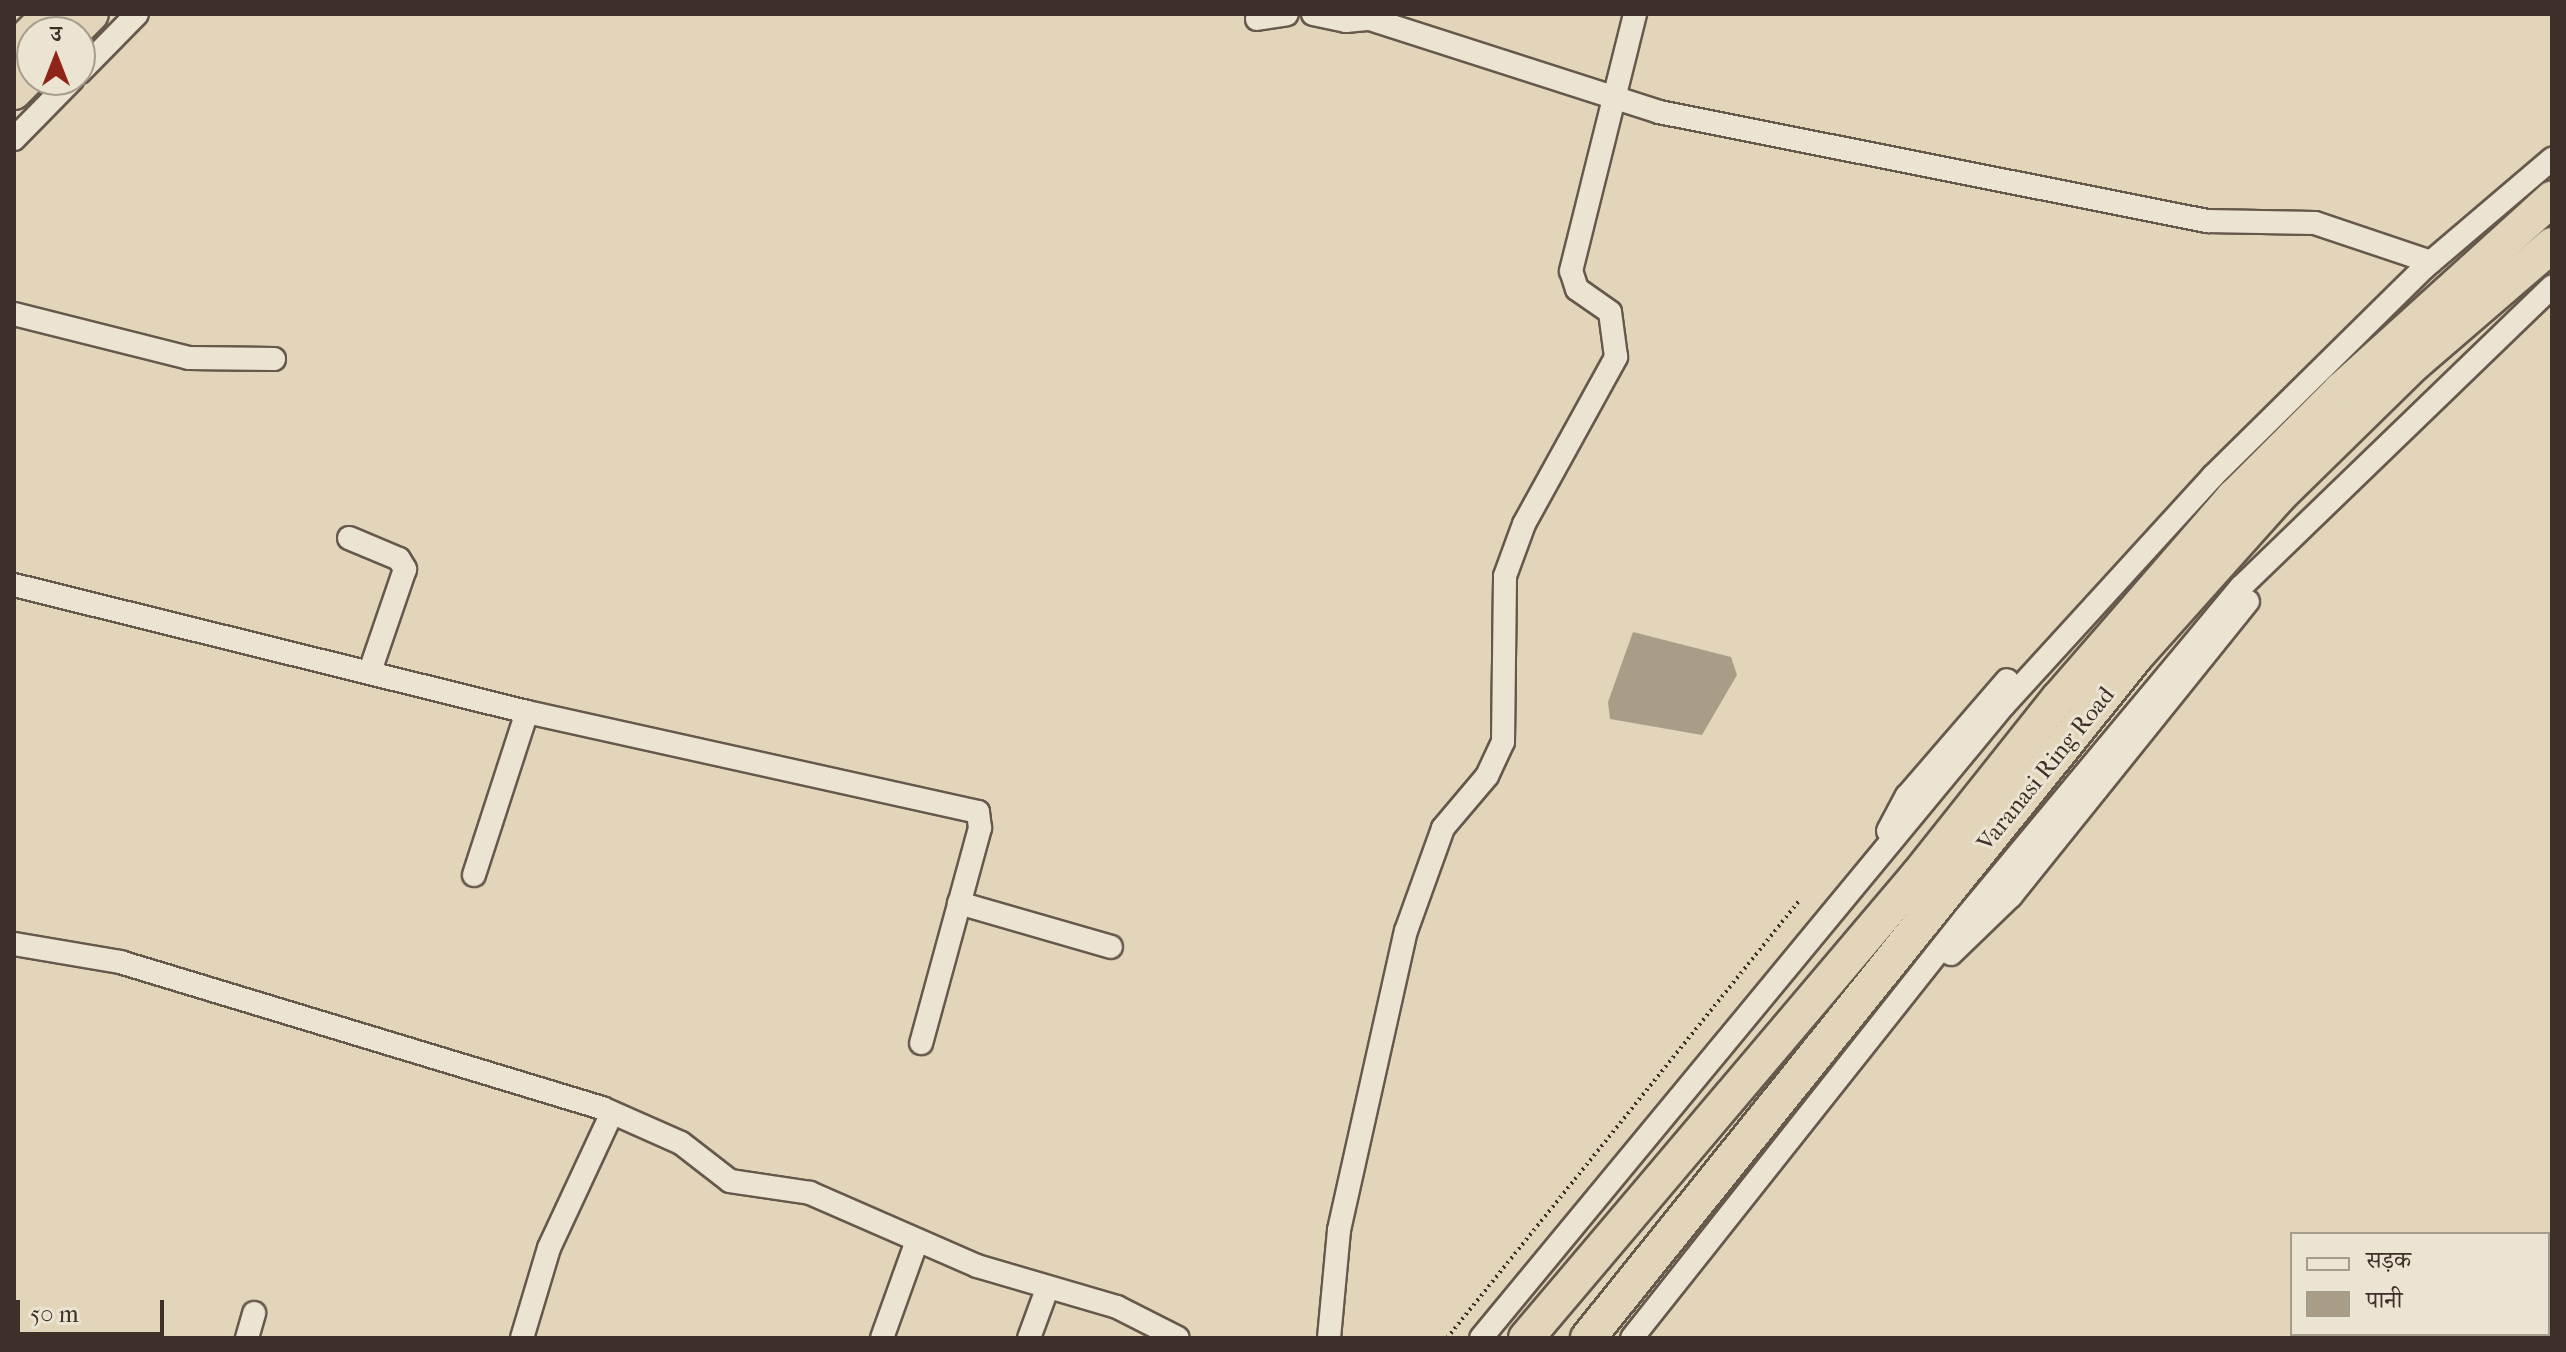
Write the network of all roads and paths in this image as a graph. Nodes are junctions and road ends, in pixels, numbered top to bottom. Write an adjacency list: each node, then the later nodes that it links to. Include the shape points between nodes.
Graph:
1 (50, 14): 7 (highway)
2 (137, 14): 8 (street)
3 (1287, 14): 6 (street)
4 (1313, 14): 10 (street, via 1346,21 1370,19)
5 (1635, 14): 10 (street)
6 (1257, 19)
7 (14, 50)
8 (96, 56)
9 (56, 96): 11 (street)
10 (1613, 101): 15 (street, via 2207,221 2315,223); 38 (street, via 1571,271 1577,289 1610,312 1616,357 1524,524 1505,576 1503,742 1487,776 1443,828 1406,931 1339,1230)
11 (14, 139)
12 (2552, 159): 15 (street)
13 (2552, 199): 41 (highway, via 2341,390 2234,497 2059,698 1918,875)
14 (2552, 245): 42 (highway, Varanasi Ring Road, via 2415,363 2147,643)
15 (2431, 262): 40 (street, via 2213,476 2004,705)
16 (2552, 287): 43 (street, via 2247,580 1892,1010)
17 (14, 314): 18 (street, via 189,358)
18 (274, 359)
19 (349, 538): 21 (street, via 399,559 405,569)
20 (14, 585): 21 (street)
21 (370, 671): 22 (street)
22 (527, 712): 23 (street); 25 (street, via 978,812 980,828)
23 (474, 875)
24 (1799, 901): 39 (path)
25 (959, 903): 27 (street); 28 (street)
26 (14, 944): 29 (street, via 120,962)
27 (1111, 947)
28 (921, 1043)
29 (612, 1113): 30 (street, via 681,1143 730,1181 810,1193); 35 (street, via 549,1248)
30 (917, 1241): 31 (street); 33 (street)
31 (1047, 1289): 36 (street); 37 (street, via 1117,1307)
32 (254, 1313): 34 (street)
33 (887, 1337)
34 (247, 1338)
35 (522, 1338)
36 (1029, 1338)
37 (1178, 1338)
38 (1329, 1338)
39 (1447, 1338)
40 (1481, 1338)
41 (1526, 1338)
42 (1588, 1338)
43 (1632, 1338)

